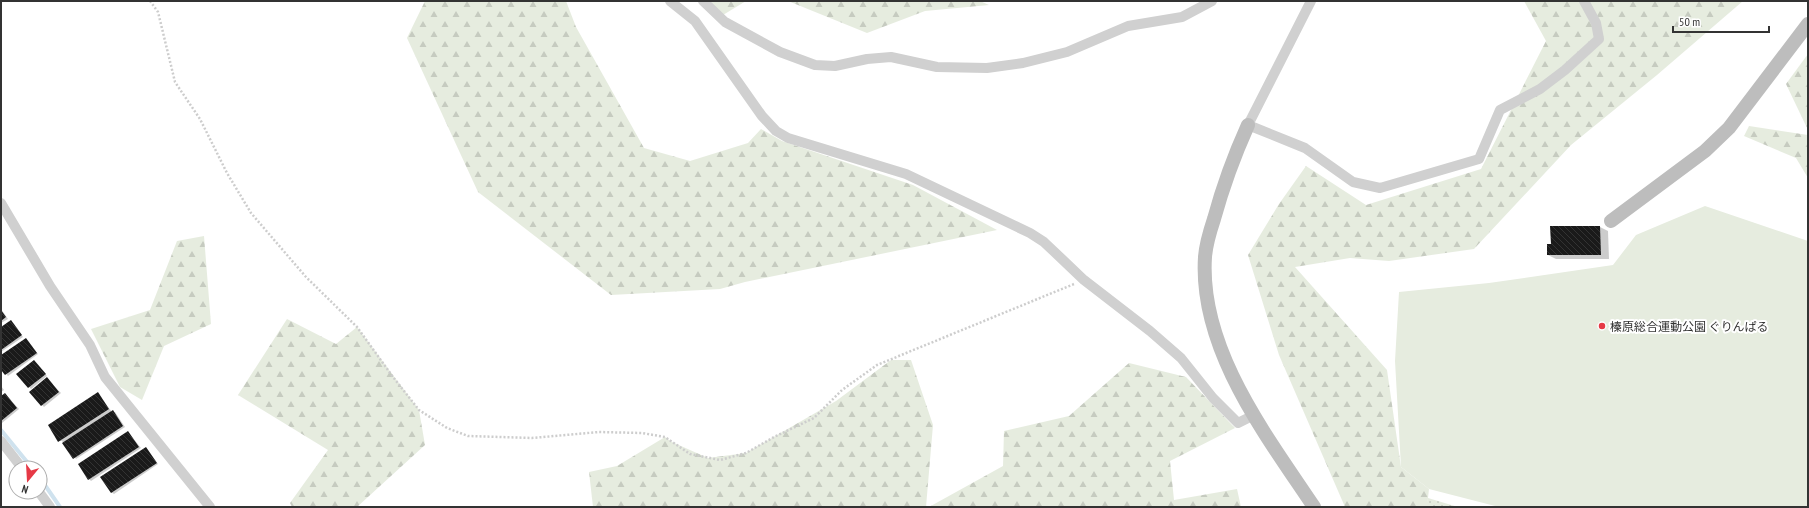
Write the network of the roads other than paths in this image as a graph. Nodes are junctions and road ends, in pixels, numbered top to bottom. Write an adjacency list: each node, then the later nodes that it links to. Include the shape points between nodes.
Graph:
1 (670, 1): 10 (street, via 695,21 762,116 776,131 788,138 906,174 1030,233 1181,358 1213,398 1238,423)
2 (703, 1): 3 (street, via 725,22 780,52 815,65 835,66 891,57 937,67 987,68 1024,63 1066,52 1128,26 1182,17)
3 (1212, 1)
4 (1312, 1): 7 (street)
5 (1584, 1): 7 (street, via 1596,23 1599,40 1540,90 1500,110 1479,159 1380,188 1353,182 1305,148)
6 (1808, 24): 9 (street, via 1729,128 1705,151)
7 (1248, 125): 10 (street, via 1219,198 1205,256 1204,283 1224,361)
8 (1, 203): 13 (street, via 50,286 90,345 105,377)
9 (1611, 221)
10 (1254, 415): 14 (street)
11 (1, 441): 12 (street)
12 (16, 460)
13 (210, 507)
14 (1314, 507)

